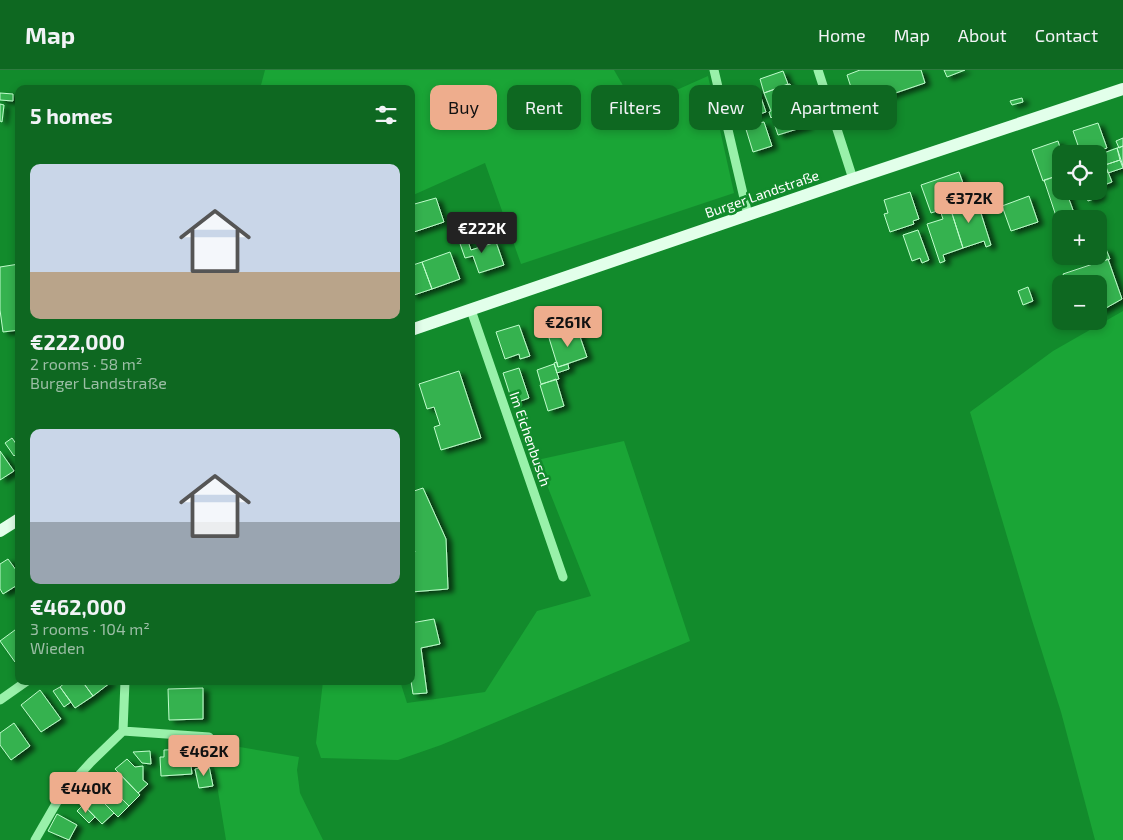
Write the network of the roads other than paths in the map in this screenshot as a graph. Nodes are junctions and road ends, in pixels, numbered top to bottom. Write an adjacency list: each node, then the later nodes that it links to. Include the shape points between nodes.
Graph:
1 (714, 70): 5 (street)
2 (818, 70): 4 (street)
3 (1123, 88): 4 (main road, Burger Landstraße)
4 (853, 179): 5 (main road, Burger Landstraße)
5 (748, 215): 6 (main road, Burger Landstraße)
6 (470, 310): 7 (main road, Burger Landstraße); 10 (street, Im Eichenbusch)
7 (415, 329)
8 (15, 522): 9 (main road)
9 (0, 531)
10 (562, 577)
11 (21, 685): 13 (street)
12 (125, 685): 14 (street)
13 (0, 700)
14 (123, 731): 15 (street); 16 (street, via 61,796)
15 (209, 738)
16 (34, 840)

